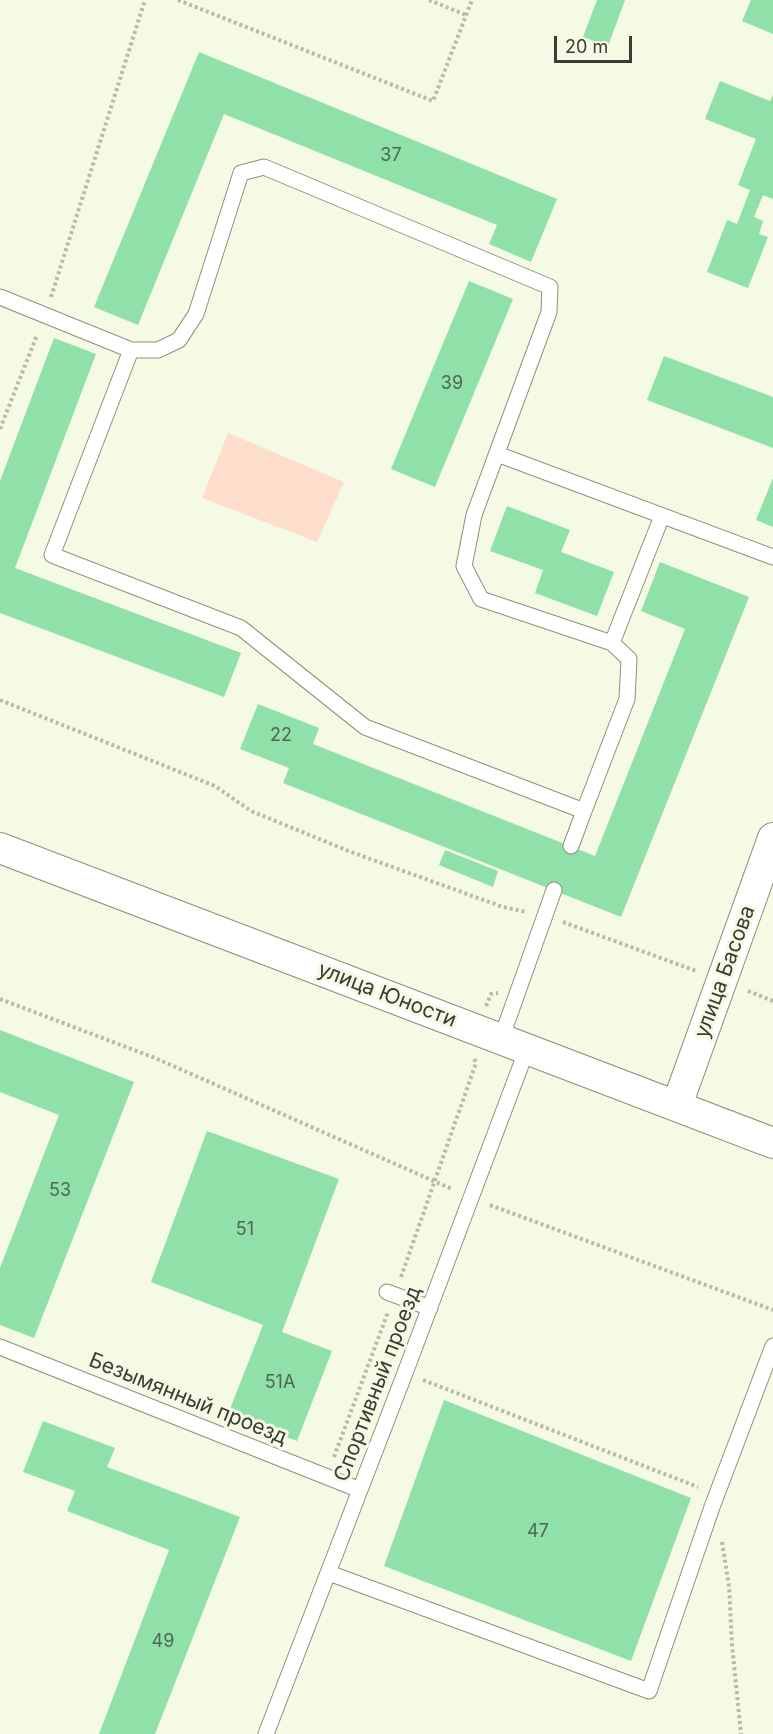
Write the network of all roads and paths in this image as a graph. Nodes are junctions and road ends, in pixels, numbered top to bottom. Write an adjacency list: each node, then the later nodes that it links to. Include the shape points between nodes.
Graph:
1 (145, 0): 7 (path)
2 (178, 0): 5 (path, via 433,101)
3 (429, 0): 5 (path)
4 (472, 0): 5 (path)
5 (466, 15)
6 (0, 297): 7 (lane)
7 (45, 315): 8 (lane); 9 (path)
8 (131, 350): 10 (lane, via 158,350 179,340 196,314 241,173 264,167 550,287 549,312); 15 (lane, via 52,555 241,628 365,726)
9 (0, 429)
10 (497, 454): 11 (lane); 13 (lane, via 474,515 464,566 481,599)
11 (662, 516): 12 (lane); 13 (lane)
12 (773, 557)
13 (612, 643): 15 (lane, via 629,658 627,699)
14 (0, 700): 21 (path, via 215,786 251,811 351,852 503,907)
15 (584, 811): 17 (lane)
16 (773, 838): 19 (street, улица Басова)
17 (571, 846)
18 (0, 848): 26 (street, улица Юности)
19 (767, 871): 22 (street, улица Басова)
20 (554, 891): 21 (lane, Спортивный проезд)
21 (545, 915): 22 (path); 26 (lane, Спортивный проезд)
22 (722, 981): 25 (path); 27 (street, улица Басова)
23 (502, 993): 26 (path, via 491,994)
24 (0, 999): 29 (path, via 155,1058)
25 (773, 1001)
26 (502, 1039): 27 (street, улица Юности); 29 (path, via 471,1054 476,1064); 30 (lane, Спортивный проезд)
27 (677, 1105): 28 (street, улица Юности)
28 (773, 1143)
29 (434, 1181): 30 (path); 31 (path)
30 (472, 1198): 32 (lane, Спортивный проезд); 33 (path)
31 (391, 1294): 32 (lane); 37 (path)
32 (430, 1308): 36 (lane, Спортивный проезд)
33 (773, 1310)
34 (773, 1346): 39 (lane)
35 (0, 1347): 37 (lane, Безымянный проезд)
36 (405, 1374): 38 (lane, Спортивный проезд); 39 (path, via 703,1489)
37 (327, 1476): 38 (lane, Безымянный проезд)
38 (360, 1490): 40 (lane, Спортивный проезд)
39 (712, 1507): 40 (lane, via 649,1691); 42 (path, via 729,1586)
40 (328, 1573): 41 (lane, Спортивный проезд)
41 (266, 1734)
42 (741, 1734)

